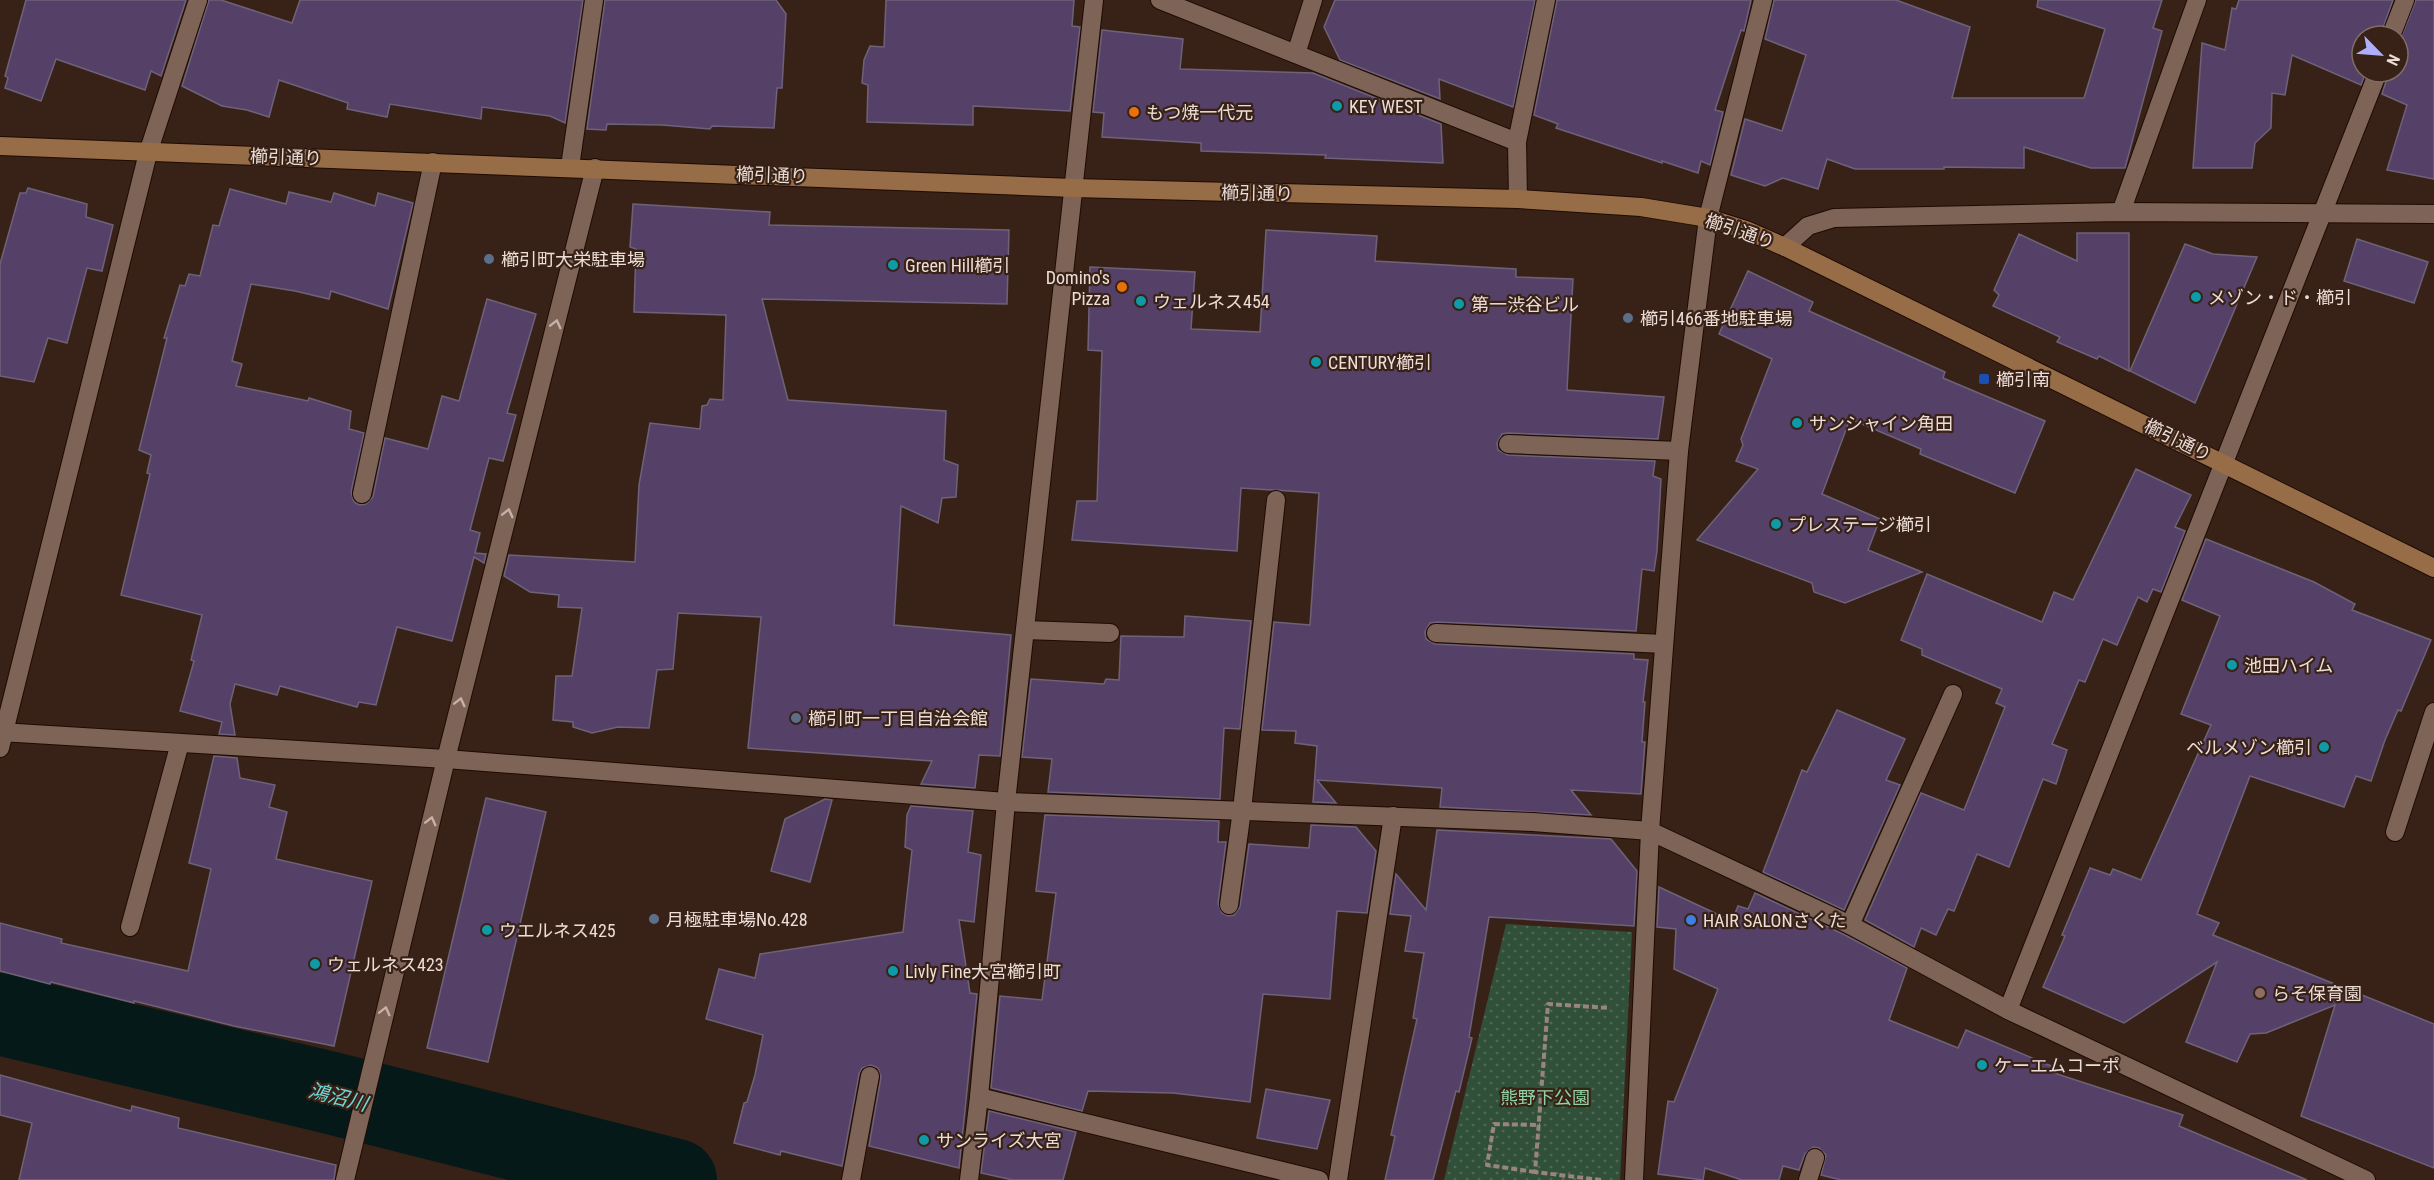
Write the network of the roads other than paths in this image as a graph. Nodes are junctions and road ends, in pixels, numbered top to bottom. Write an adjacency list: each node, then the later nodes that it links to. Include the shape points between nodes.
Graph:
1 (198, 0): 15 (street)
2 (594, 0): 17 (street)
3 (1094, 0): 19 (street)
4 (1160, 0): 11 (street)
5 (1313, 0): 11 (street)
6 (1545, 0): 13 (street)
7 (1763, 0): 24 (street)
8 (2197, 0): 21 (street)
9 (2405, 0): 10 (street)
10 (2396, 24)
11 (1296, 54): 13 (street)
12 (2373, 84): 22 (street)
13 (1517, 142): 20 (street)
14 (0, 146): 15 (street, 櫛引通り)
15 (148, 153): 16 (street, 櫛引通り); 38 (street)
16 (433, 162): 17 (street, 櫛引通り); 29 (street)
17 (570, 167): 18 (street, 櫛引通り)
18 (595, 168): 19 (street, 櫛引通り); 40 (street, one-way to 18)
19 (1073, 188): 20 (street, 櫛引通り); 32 (street)
20 (1518, 199): 24 (street, 櫛引通り, via 1641,207)
21 (2121, 212): 22 (street); 25 (street, via 1834,218 1808,226)
22 (2323, 214): 23 (street); 28 (street)
23 (2434, 214)
24 (1708, 218): 25 (street, 櫛引通り); 27 (street)
25 (1785, 247): 28 (street, 櫛引通り)
26 (1508, 444): 27 (street)
27 (1679, 451): 35 (street)
28 (2222, 462): 31 (street, 櫛引通り); 49 (street)
29 (362, 494)
30 (1276, 500): 42 (street)
31 (2434, 568)
32 (1024, 630): 33 (street); 41 (street)
33 (1110, 633)
34 (1436, 633): 35 (street)
35 (1664, 644): 44 (street)
36 (1953, 694): 47 (street)
37 (2434, 712): 45 (street)
38 (1, 738): 39 (street)
39 (180, 743): 40 (street); 48 (street)
40 (446, 759): 41 (street); 53 (street, one-way to 40)
41 (1006, 802): 42 (street); 51 (street)
42 (1242, 810): 43 (street); 46 (street)
43 (1393, 816): 44 (street); 57 (street)
44 (1650, 831): 47 (street); 58 (street)
45 (2396, 832)
46 (1229, 905)
47 (1850, 925): 49 (street)
48 (130, 927)
49 (2008, 1010): 60 (street)
50 (870, 1076): 54 (street)
51 (979, 1097): 55 (street); 56 (street)
52 (1815, 1158): 59 (street)
53 (345, 1180)
54 (851, 1180)
55 (969, 1180)
56 (1319, 1180)
57 (1338, 1180)
58 (1634, 1180)
59 (1808, 1180)
60 (2366, 1180)

